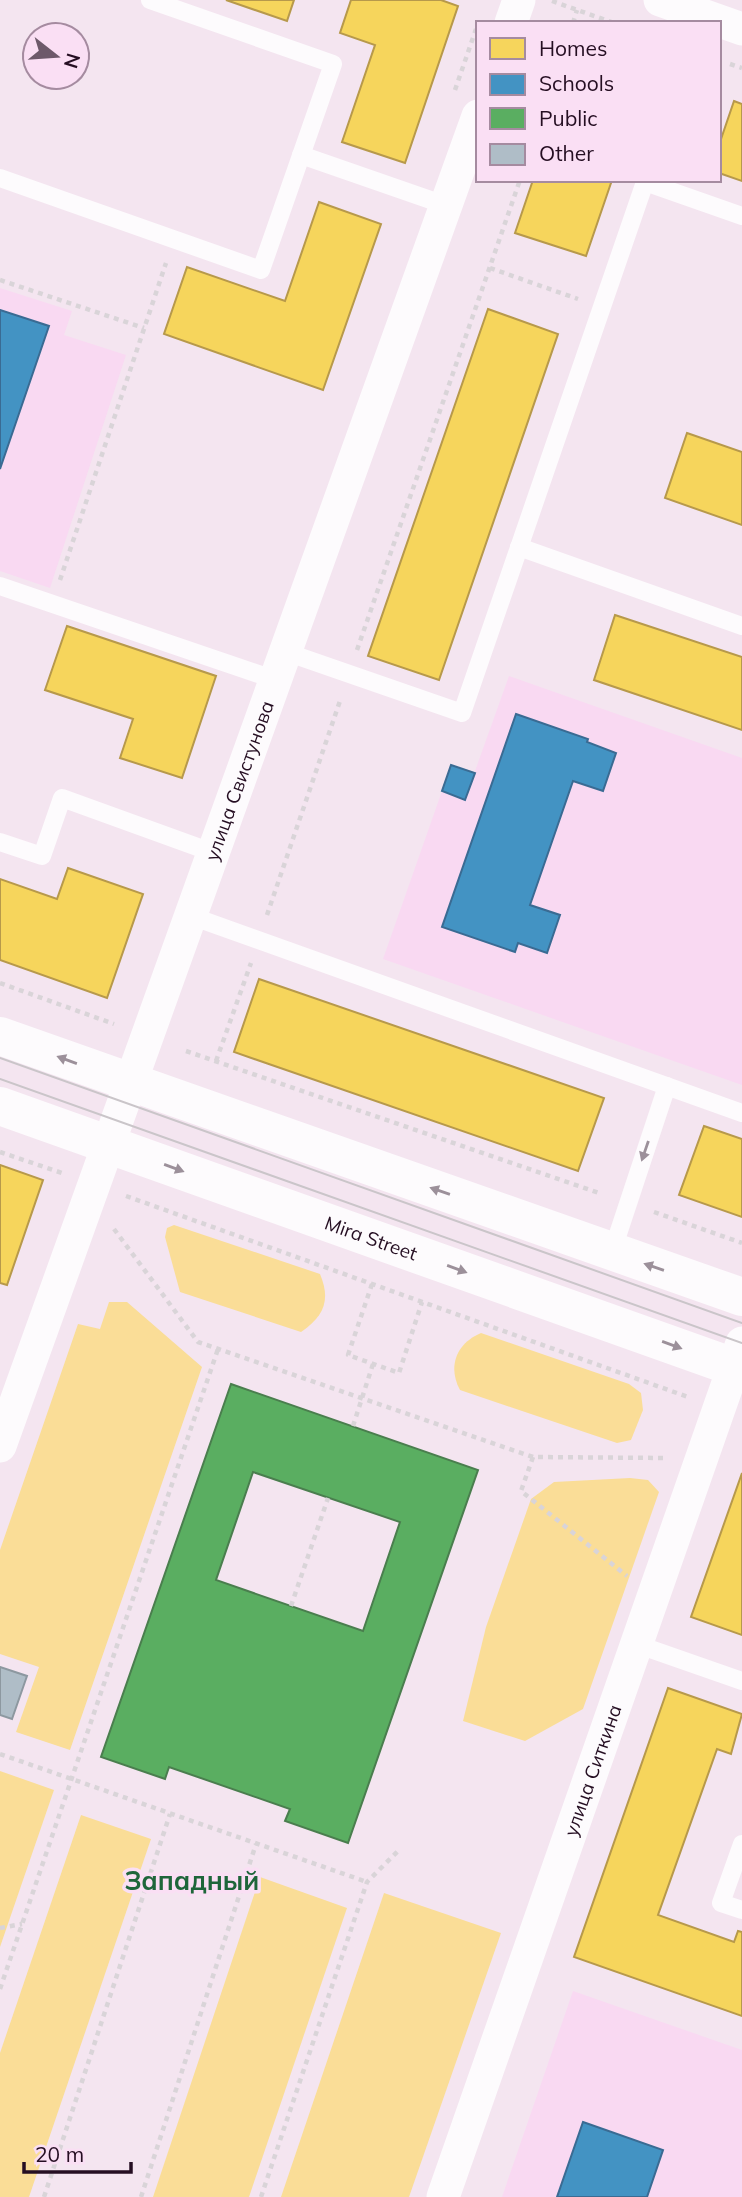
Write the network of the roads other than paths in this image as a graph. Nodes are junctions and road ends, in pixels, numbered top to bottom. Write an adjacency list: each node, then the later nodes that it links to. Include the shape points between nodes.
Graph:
1 (150, 0): 9 (lane, via 333,64)
2 (519, 0): 4 (street)
3 (660, 0): 5 (street)
4 (512, 21)
5 (719, 21)
6 (721, 22): 7 (street)
7 (742, 29)
8 (476, 121): 11 (street, улица Свистунова)
9 (301, 155): 10 (lane, via 261,270); 11 (lane)
10 (0, 178)
11 (445, 205): 16 (street, улица Свистунова)
12 (742, 216): 13 (lane, via 645,182)
13 (519, 547): 15 (lane); 16 (lane, via 462,713 349,674)
14 (0, 586): 16 (lane)
15 (742, 626)
16 (281, 666): 18 (street, улица Свистунова)
17 (0, 842): 18 (lane, via 42,856 62,798)
18 (214, 853): 19 (street, улица Свистунова)
19 (191, 916): 21 (street, улица Свистунова); 22 (lane)
20 (0, 1036): 21 (main road, one-way to 20)
21 (132, 1083): 25 (street, улица Свистунова); 26 (main road, one-way to 21)
22 (667, 1086): 24 (lane); 26 (lane, one-way to 26)
23 (0, 1106): 25 (main road, Mira Street)
24 (742, 1113)
25 (109, 1146): 28 (main road, Mira Street, one-way to 28); 29 (street, улица Свистунова, via 80,1187)
26 (612, 1252): 27 (main road, one-way to 26)
27 (742, 1297)
28 (739, 1360): 30 (street, улица Ситкина)
29 (0, 1446)
30 (636, 1644): 31 (lane); 34 (street, улица Ситкина)
31 (742, 1681)
32 (742, 1844): 33 (lane, via 721,1903)
33 (742, 1910)
34 (443, 2197)

